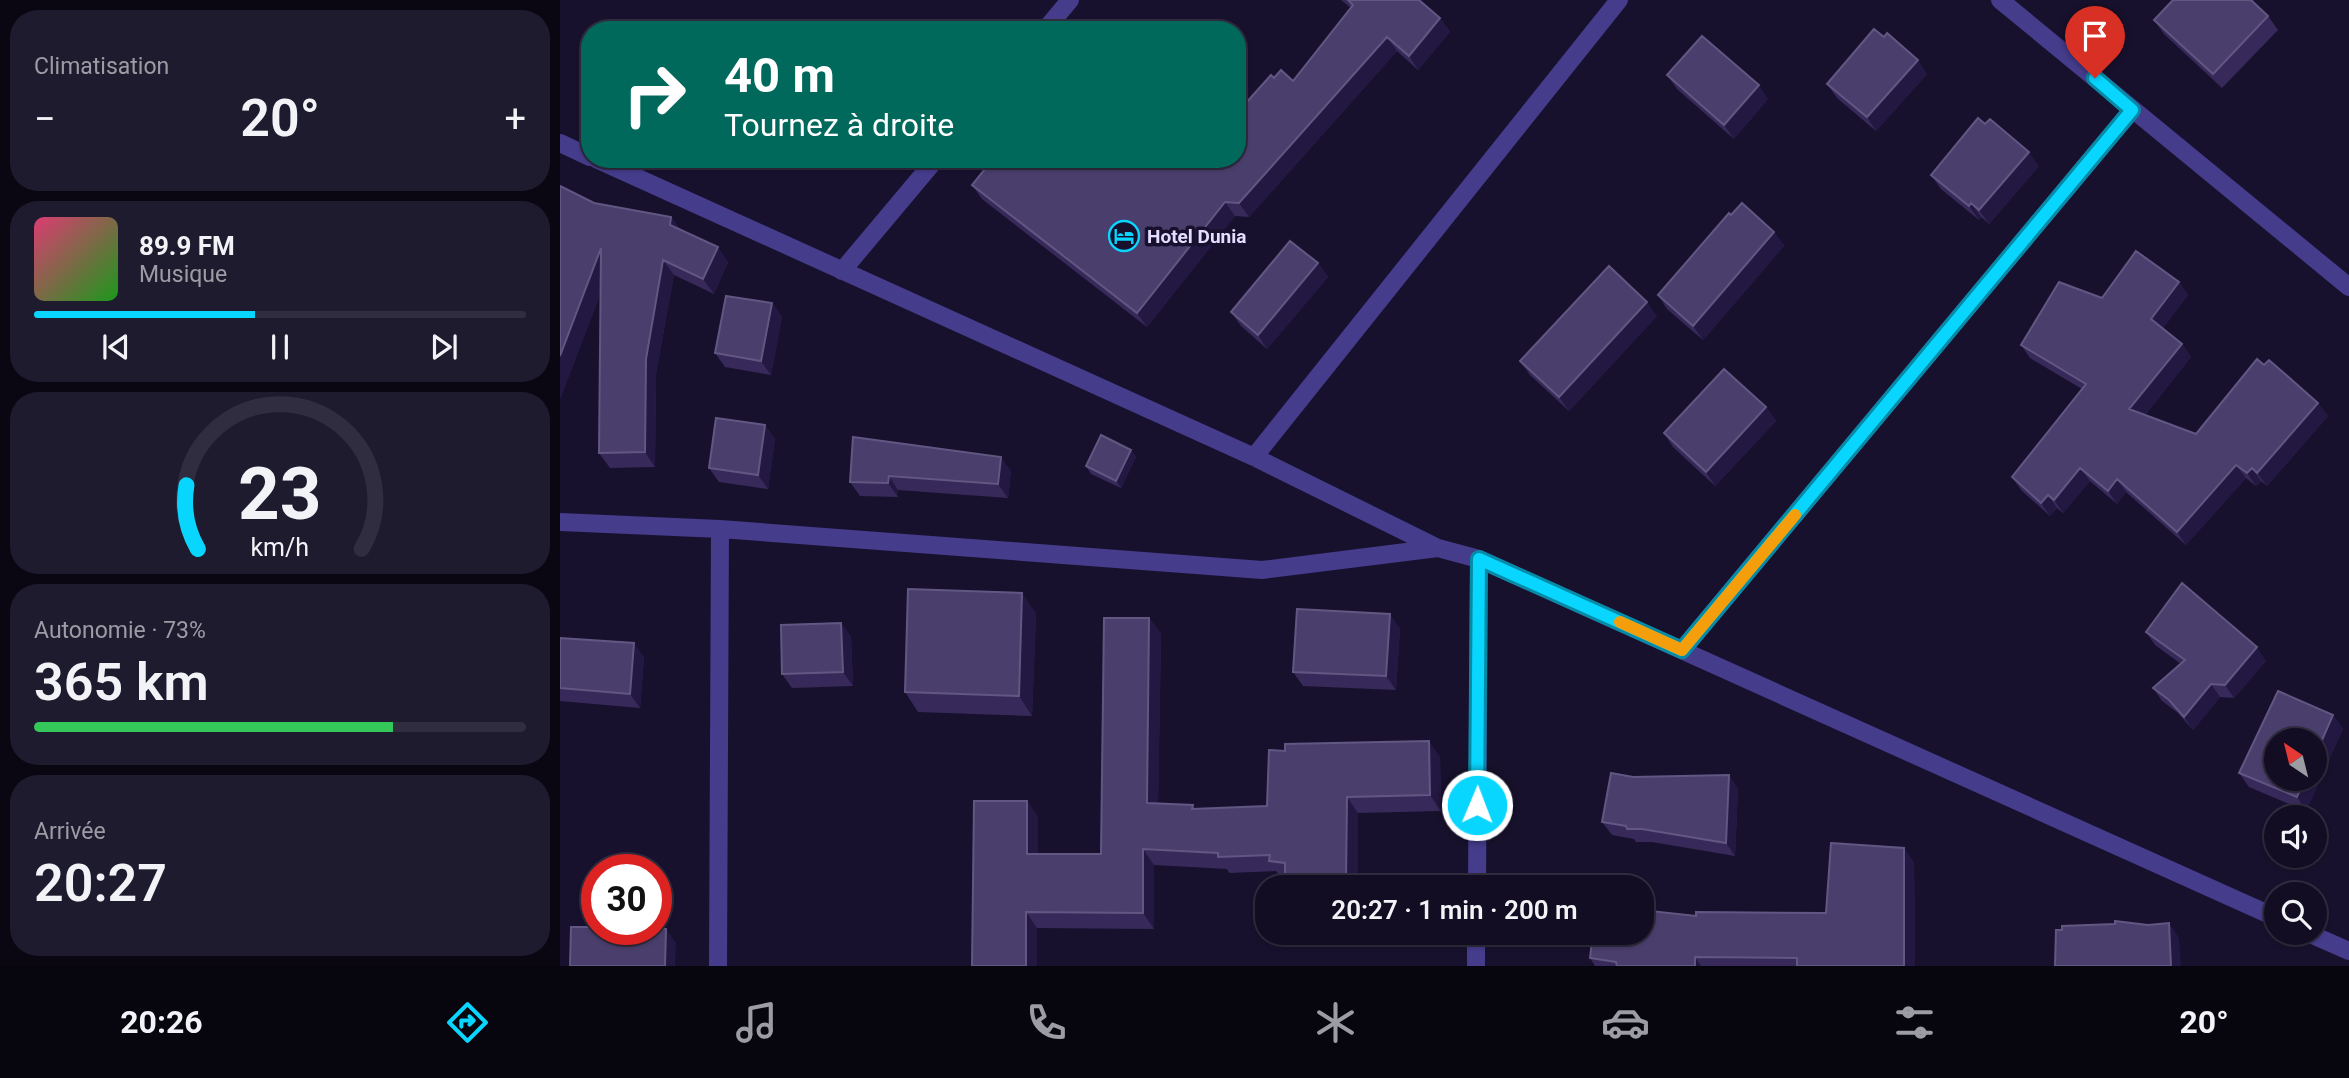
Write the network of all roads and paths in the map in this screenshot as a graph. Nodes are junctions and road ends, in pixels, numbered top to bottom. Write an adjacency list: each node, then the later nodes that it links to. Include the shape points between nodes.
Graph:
1 (1070, 0): 4 (street)
2 (1619, 0): 12 (street)
3 (2000, 0): 5 (street)
4 (1052, 21)
5 (2132, 110): 11 (street); 17 (street)
6 (560, 143): 7 (street)
7 (581, 152)
8 (616, 168): 10 (street)
9 (928, 168): 10 (street)
10 (842, 271): 12 (street)
11 (2349, 287)
12 (1254, 457): 15 (street)
13 (560, 522): 14 (street)
14 (720, 528): 15 (street, via 1262,570); 23 (street)
15 (1438, 548): 16 (street)
16 (1479, 559): 17 (street); 18 (street)
17 (1682, 650): 19 (street)
18 (1477, 875)
19 (2264, 912)
20 (2327, 941): 22 (street)
21 (1476, 945): 24 (street)
22 (2349, 951)
23 (718, 966)
24 (1476, 966)

